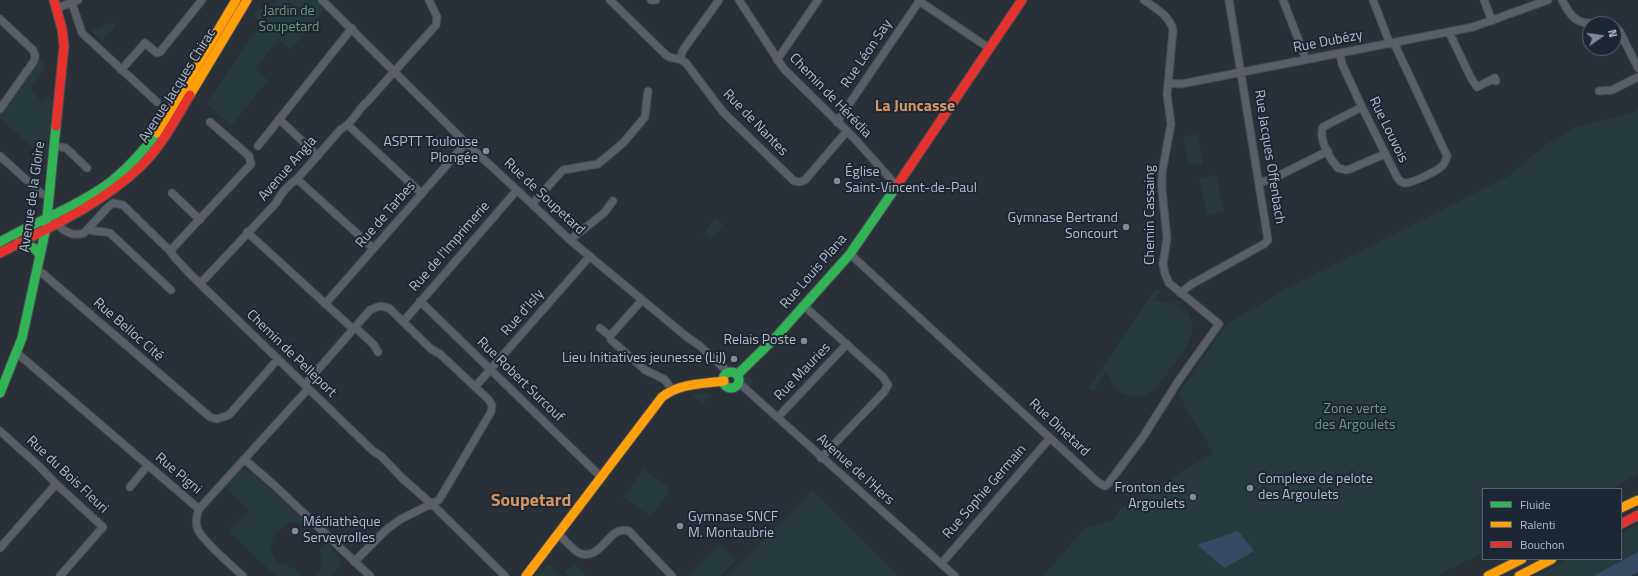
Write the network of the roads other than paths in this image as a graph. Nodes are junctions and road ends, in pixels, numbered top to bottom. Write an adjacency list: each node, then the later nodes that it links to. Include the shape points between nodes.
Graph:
1 (202, 0): 36 (street, via 157,53 145,43)
2 (236, 0): 69 (main road, Avenue Jacques Chirac, via 147,146 133,162 105,185)
3 (247, 0): 72 (main road, Avenue Jacques Chirac, via 164,138 140,167 107,194)
4 (322, 0): 26 (street, Rue de Soupetard)
5 (429, 0): 37 (street, Avenue Angla, via 437,17 436,25)
6 (610, 0): 32 (street, Rue de Nantes, via 666,56)
7 (651, 0): 8 (street)
8 (656, 0)
9 (719, 0): 32 (street, via 683,50)
10 (738, 0): 33 (street, Chemin de Hérédia)
11 (818, 0): 33 (street)
12 (919, 0): 30 (street); 49 (street, Rue Léon Say)
13 (1022, 0): 30 (main road, Rue Louis Plana)
14 (1144, 0): 41 (street, Chemin Cassaing, via 1172,24 1173,42)
15 (1229, 0): 38 (street, Rue Jacques Offenbach)
16 (1283, 0): 34 (street)
17 (1373, 0): 29 (street)
18 (1484, 0): 24 (street)
19 (1548, 0): 24 (street, Rue Dubézy)
20 (1562, 0): 25 (street, via 1569,13)
21 (75, 1): 22 (street); 36 (street, via 82,33)
22 (55, 4): 53 (main road, Avenue de la Gloire, via 64,46)
23 (0, 19): 46 (street, via 33,50 35,56)
24 (1492, 21): 27 (street, Rue Dubézy)
25 (1582, 21)
26 (352, 28): 37 (street, Rue de Soupetard); 47 (street)
27 (1449, 32): 29 (street, Rue Dubézy); 40 (street, via 1477,87 1495,78)
28 (1622, 36): 35 (street)
29 (1392, 44): 31 (street, Rue Dubézy); 56 (street, Rue Louvois, via 1447,156 1442,167 1405,183 1397,177)
30 (990, 48): 62 (main road, Rue Louis Plana)
31 (1340, 54): 34 (street, Rue Dubézy); 45 (street, Rue Louvois)
32 (680, 59): 51 (street, Rue de Nantes, via 686,63 723,112 794,181 805,180)
33 (777, 60): 49 (street, Chemin de Hérédia, via 795,82)
34 (1305, 60): 38 (street, Rue Dubézy)
35 (1638, 68)
36 (121, 70): 44 (street)
37 (394, 71): 50 (street, Avenue Angla, via 368,102 358,109); 52 (street, Rue de Soupetard)
38 (1241, 72): 41 (street, Rue Dubézy, via 1181,84); 61 (street, Rue Jacques Offenbach)
39 (1638, 77): 43 (street, via 1612,90)
40 (1496, 81)
41 (1168, 83): 88 (street, Chemin Cassaing, via 1171,124 1163,169 1162,190 1167,238 1164,264 1169,283)
42 (648, 91): 68 (street, via 645,117 623,143 598,164 563,170)
43 (1599, 91)
44 (157, 102)
45 (1362, 107): 55 (street, via 1323,127 1321,135); 56 (street, Rue Louvois)
46 (0, 109)
47 (279, 119): 54 (street); 57 (street)
48 (210, 122): 71 (street, via 249,156 251,164)
49 (837, 122): 51 (street, Chemin de Hérédia)
50 (348, 125): 57 (street, Avenue Angla, via 340,130); 65 (street)
51 (847, 131): 62 (street, Chemin de Hérédia)
52 (466, 143): 63 (street, Rue de Soupetard); 65 (street, Rue de Tarbes)
53 (54, 146): 59 (street, via 66,148); 66 (main road, Avenue de la Gloire)
54 (258, 146)
55 (1328, 151): 56 (street, via 1338,168 1346,170); 61 (street, via 1270,180)
56 (1385, 154)
57 (318, 156): 60 (street, Avenue Angla)
58 (1, 159): 66 (street, via 41,193)
59 (87, 168)
60 (297, 179): 75 (street, Avenue Angla); 79 (street)
61 (1259, 182): 88 (street, Rue Jacques Offenbach, via 1268,240)
62 (896, 185): 82 (main road, Rue Louis Plana)
63 (517, 190): 68 (street, Rue de Soupetard); 90 (street, Rue de l'Imprimerie)
64 (172, 193): 71 (street)
65 (422, 194): 79 (street, Rue de Tarbes)
66 (50, 197): 69 (main road, via 58,204); 70 (main road, Avenue de la Gloire)
67 (613, 201): 76 (street, via 604,213)
68 (532, 204): 76 (street, Rue de Soupetard)
69 (70, 206): 70 (main road, Avenue Jacques Chirac)
70 (47, 217): 73 (main road, Avenue de la Gloire); 77 (main road, Avenue Jacques Chirac)
71 (200, 220): 80 (street)
72 (56, 222): 73 (main road, Avenue Jacques Chirac); 74 (street, Chemin de Pelleport, via 74,235 84,233)
73 (46, 228): 78 (main road, Avenue Jacques Chirac); 83 (main road, Avenue de la Gloire)
74 (88, 228): 80 (street, Chemin de Pelleport, via 109,206 118,203 129,210); 87 (street, via 91,231 110,233)
75 (247, 232): 86 (street, Avenue Angla); 91 (street)
76 (570, 240): 84 (street, Rue de Soupetard)
77 (0, 242)
78 (18, 243): 81 (main road, Avenue Jacques Chirac); 83 (main road, via 34,248)
79 (373, 248): 91 (street, Rue de Tarbes)
80 (170, 251): 86 (street, Chemin de Pelleport)
81 (0, 253)
82 (850, 254): 92 (main road, Rue Louis Plana); 110 (street, Rue Dinetard)
83 (40, 255): 85 (main road, Avenue de la Gloire)
84 (590, 256): 89 (street, Rue de Soupetard); 102 (street, Rue d'Isly)
85 (37, 270): 100 (main road, Avenue de la Gloire); 101 (street, Rue Belloc Cité, via 210,417 217,419 229,415)
86 (200, 284): 101 (street, Chemin de Pelleport)
87 (171, 290)
88 (1180, 293): 94 (street, Chemin Cassaing)
89 (642, 300): 97 (street); 103 (street, Rue de Soupetard, via 700,346)
90 (420, 301): 93 (street, Rue de l'Imprimerie); 102 (street, Rue Robert Surcouf)
91 (325, 304): 96 (street)
92 (803, 305): 98 (street); 103 (main road, Rue Louis Plana, via 764,350)
93 (403, 322): 96 (street, Rue Pigni, via 386,307 380,306 370,310); 104 (street)
94 (1219, 324): 110 (street, Rue Dinetard, via 1108,484 1105,486 1099,483)
95 (600, 328): 97 (street)
96 (353, 329): 99 (street, via 357,329); 105 (street, Rue Pigni)
97 (610, 336): 106 (street, via 611,340 646,370 664,379)
98 (847, 344): 108 (street, Rue Mauries); 111 (street, via 883,377 888,385)
99 (378, 352)
100 (17, 354): 107 (main road, Avenue de la Gloire); 113 (street, Rue Pigni)
101 (278, 359): 105 (street, Chemin de Pelleport)
102 (491, 369): 104 (street, Rue d'Isly); 114 (street, Rue Robert Surcouf)
103 (732, 378): 106 (main road, via 686,384); 108 (street, Avenue de l'Hers)
104 (475, 386): 118 (street, via 492,405 491,412 441,498)
105 (307, 388): 112 (street, Rue Pigni); 118 (street, Chemin de Pelleport)
106 (672, 389): 114 (main road, via 662,397)
107 (0, 393)
108 (778, 417): 111 (street, Avenue de l'Hers)
109 (0, 430): 115 (street, Rue du Bois Fleuri)
110 (1050, 438): 128 (street, Rue Sophie Germain)
111 (821, 458): 128 (street, Avenue de l'Hers)
112 (244, 459): 120 (street, Rue Pigni); 127 (street)
113 (148, 465): 116 (street); 120 (street, Rue Pigni)
114 (601, 477): 123 (main road)
115 (56, 484): 124 (street); 129 (street, Rue du Bois Fleuri, via 103,526)
116 (130, 488)
117 (1638, 500): 119 (main road)
118 (430, 504): 127 (street, via 387,529); 132 (street, Chemin de Pelleport)
119 (1622, 508)
120 (199, 509): 130 (street, via 196,522 201,535)
121 (1638, 515): 122 (main road)
122 (1622, 523)
123 (558, 534): 133 (main road); 134 (street, via 578,552 586,553 599,549 617,531 629,531)
124 (0, 548)
125 (1520, 560): 136 (main road)
126 (1550, 560): 137 (main road)
127 (354, 562): 131 (street)
128 (941, 564): 135 (street, Avenue de l'Hers)
129 (60, 576)
130 (243, 576)
131 (370, 576)
132 (505, 576)
133 (526, 576)
134 (672, 576)
135 (955, 576)
136 (1488, 576)
137 (1519, 576)

